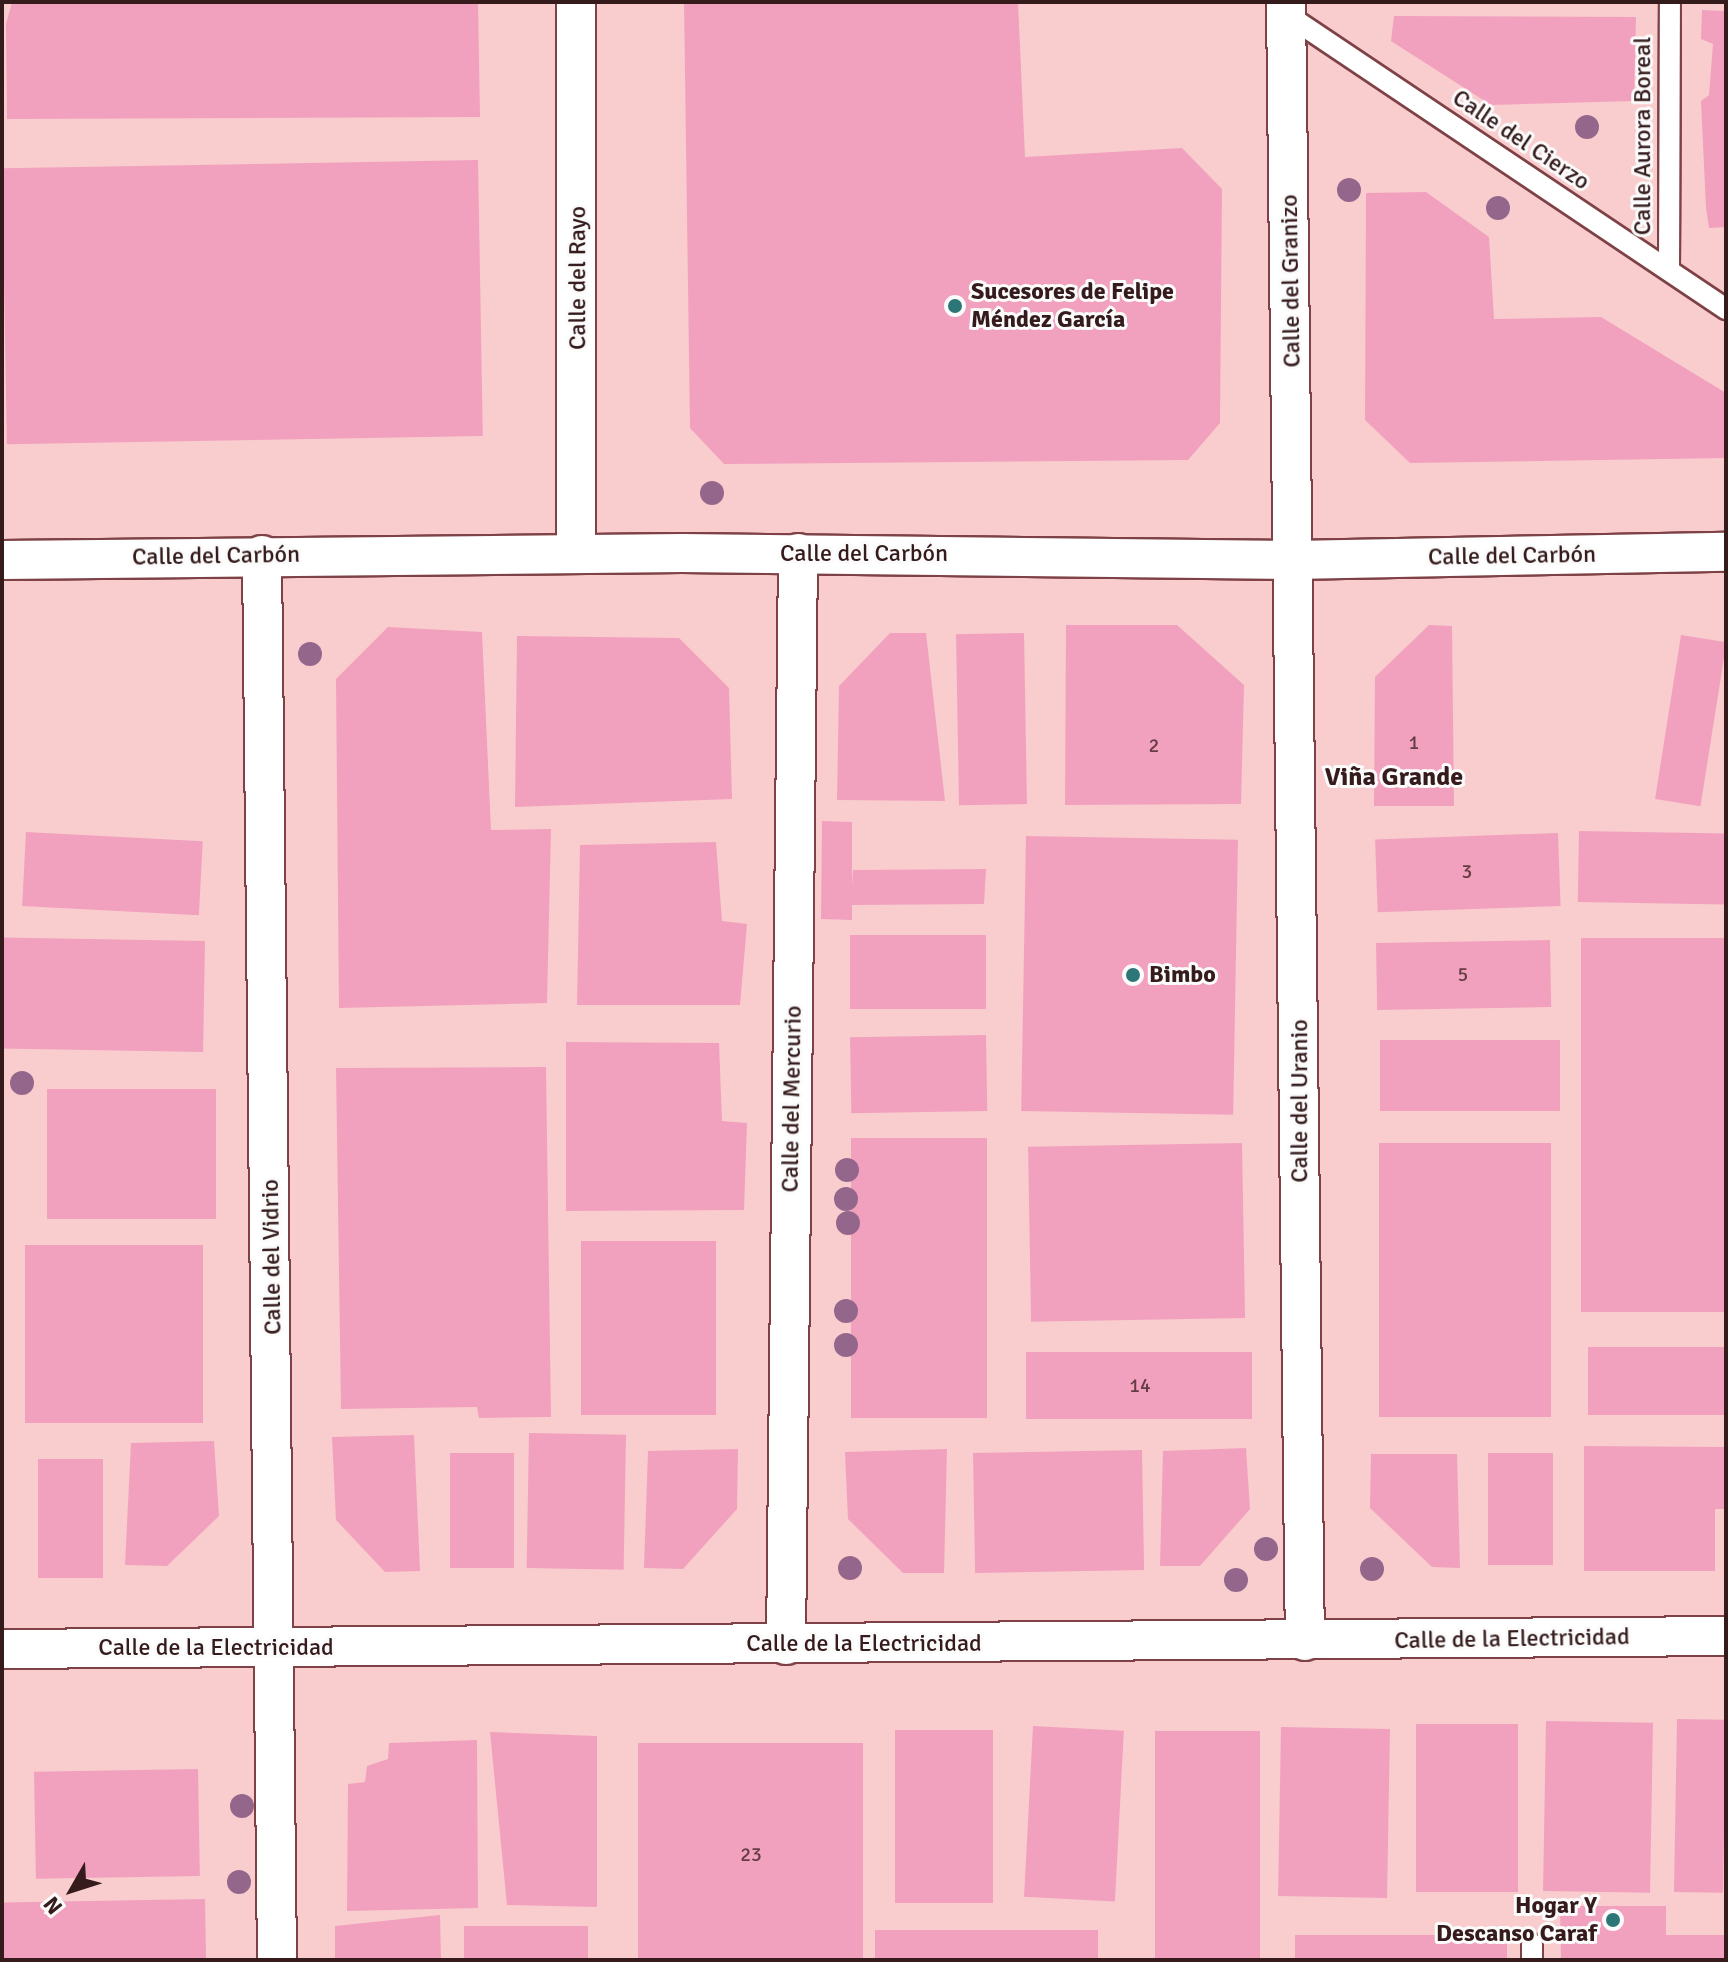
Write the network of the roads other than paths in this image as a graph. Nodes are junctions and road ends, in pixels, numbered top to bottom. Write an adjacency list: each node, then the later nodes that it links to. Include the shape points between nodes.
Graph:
1 (576, 2): 8 (street, Calle del Rayo)
2 (1670, 2): 4 (lane, Calle Aurora Boreal)
3 (1286, 8): 4 (lane, Calle del Cierzo); 11 (street, Calle del Granizo)
4 (1669, 270): 5 (lane, Calle del Cierzo)
5 (1726, 309)
6 (1726, 552): 11 (street, Calle del Carbón)
7 (798, 553): 8 (street, Calle del Carbón); 11 (street, Calle del Carbón); 14 (street, Calle del Mercurio)
8 (576, 554): 9 (street, Calle del Carbón)
9 (262, 555): 10 (street, Calle del Carbón); 15 (street, Calle del Vidrio)
10 (2, 560)
11 (1293, 560): 13 (street, Calle del Uranio)
12 (1726, 1636): 13 (street, Calle de la Electricidad)
13 (1305, 1641): 14 (street, Calle de la Electricidad)
14 (786, 1645): 15 (street, Calle de la Electricidad)
15 (277, 1648): 16 (street, Calle de la Electricidad); 17 (street, Calle del Vidrio)
16 (2, 1649)
17 (277, 1960)

